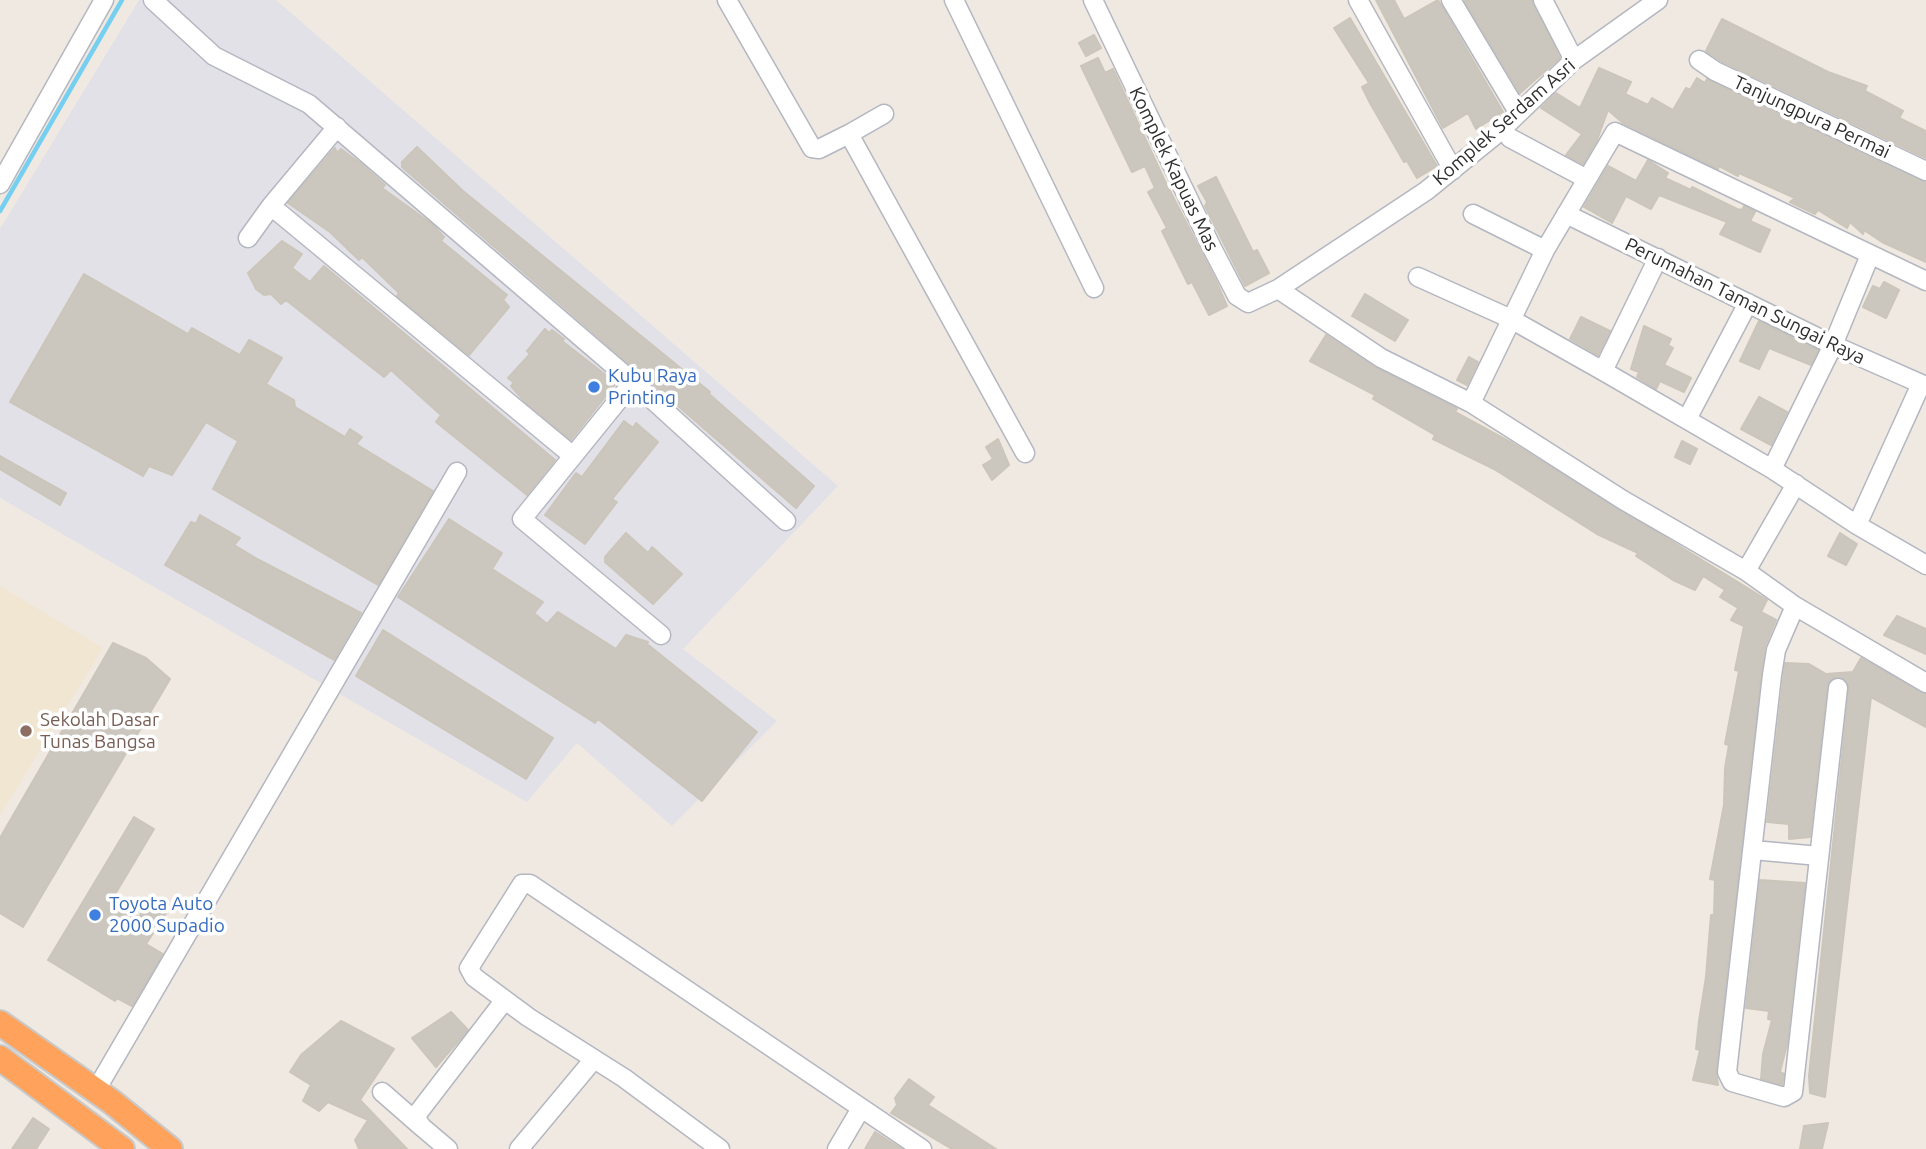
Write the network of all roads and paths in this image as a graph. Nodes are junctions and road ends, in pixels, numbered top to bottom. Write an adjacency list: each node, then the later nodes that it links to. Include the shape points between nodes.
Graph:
1 (153, 0): 14 (street, via 214,55 286,90)
2 (727, 0): 15 (street, via 812,148)
3 (954, 0): 30 (street)
4 (1093, 0): 31 (street, Komplek Kapuas Mas, via 1237,296 1248,303)
5 (1358, 0): 17 (street)
6 (1451, 0): 12 (street)
7 (1543, 0): 10 (street)
8 (1656, 1): 10 (street, Komplek Serdam Asri)
9 (101, 2): 20 (street)
10 (1574, 60): 12 (street, Komplek Serdam Asri)
11 (1699, 60): 18 (street, Tanjungpura Permai)
12 (1518, 112): 17 (street, Komplek Serdam Asri)
13 (884, 114): 15 (street)
14 (337, 127): 21 (street); 36 (street)
15 (849, 134): 40 (street)
16 (1510, 138): 19 (street)
17 (1453, 170): 31 (street, Komplek Serdam Asri)
18 (1926, 171)
19 (1585, 178): 23 (street); 26 (street, via 1612,134 1618,132)
20 (0, 184)
21 (271, 206): 24 (street); 41 (street)
22 (1473, 214): 25 (street)
23 (1566, 214): 25 (street); 27 (street, Perumahan Taman Sungai Raya)
24 (248, 238)
25 (1545, 250): 33 (street)
26 (1870, 255): 29 (street); 34 (street)
27 (1658, 258): 32 (street, Perumahan Taman Sungai Raya); 35 (street)
28 (1418, 277): 33 (street)
29 (1926, 281)
30 (1094, 288)
31 (1278, 289): 38 (street, via 1381,358)
32 (1748, 303): 34 (street, Perumahan Taman Sungai Raya); 39 (street)
33 (1509, 318): 35 (street); 38 (street)
34 (1833, 345): 37 (street, Perumahan Taman Sungai Raya); 42 (street)
35 (1603, 371): 39 (street)
36 (633, 382): 41 (street); 45 (street)
37 (1924, 385): 46 (street)
38 (1471, 403): 48 (street, via 1623,500)
39 (1687, 419): 42 (street)
40 (1025, 453)
41 (572, 456): 50 (street, via 522,519)
42 (1772, 469): 44 (street)
43 (457, 472): 59 (street)
44 (1796, 484): 46 (street); 48 (street)
45 (786, 521)
46 (1857, 525): 47 (street)
47 (1926, 565)
48 (1746, 571): 49 (street)
49 (1795, 606): 51 (street); 53 (street, via 1776,650)
50 (661, 635)
51 (1926, 683)
52 (1838, 688): 54 (street)
53 (1753, 850): 54 (street); 54 (street, via 1728,1077 1784,1097 1793,1092)
54 (1819, 856)
55 (504, 1001): 58 (street); 61 (street, via 469,968 525,882); 62 (street, via 418,1113)
56 (0, 1023): 59 (highway)
57 (0, 1058): 64 (highway)
58 (594, 1059): 63 (street); 67 (street)
59 (96, 1090): 65 (highway)
60 (382, 1092): 62 (street)
61 (860, 1110): 69 (street); 70 (street)
62 (422, 1127): 66 (street)
63 (695, 1143): 68 (street)
64 (122, 1149)
65 (170, 1149)
66 (448, 1149)
67 (519, 1149)
68 (720, 1149)
69 (837, 1149)
70 (922, 1149)

